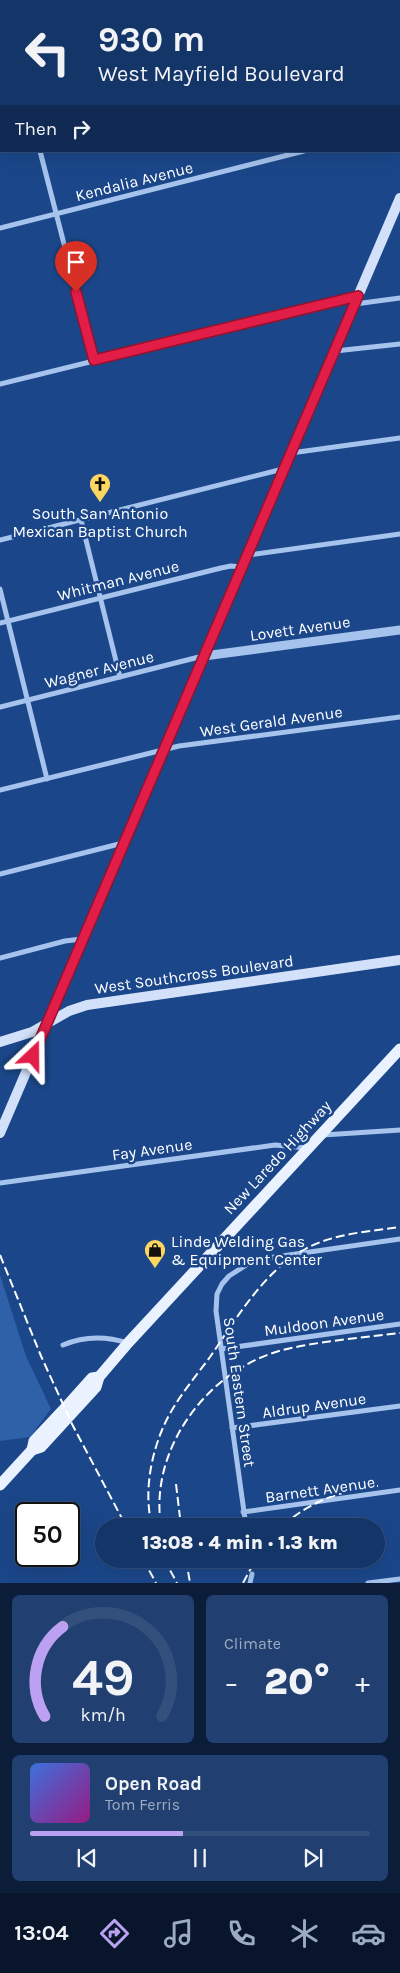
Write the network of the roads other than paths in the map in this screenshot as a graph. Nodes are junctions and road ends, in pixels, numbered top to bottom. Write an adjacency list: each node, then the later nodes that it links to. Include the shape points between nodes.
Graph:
1 (40, 152): 4 (street)
2 (300, 152): 4 (street, Kendalia Avenue)
3 (400, 198): 7 (main road)
4 (56, 214): 5 (street, Kendalia Avenue); 10 (street)
5 (0, 228)
6 (400, 298): 7 (street)
7 (356, 300): 9 (main road); 10 (street)
8 (400, 344): 9 (street)
9 (334, 351): 13 (main road)
10 (94, 360): 11 (street)
11 (0, 384)
12 (400, 438): 13 (street)
13 (291, 453): 14 (main road)
14 (284, 469): 15 (street); 18 (main road)
15 (80, 520): 17 (street); 21 (street)
16 (400, 534): 18 (street)
17 (0, 540)
18 (247, 555): 19 (main road)
19 (242, 568): 21 (street, Whitman Avenue, via 221,568); 25 (main road)
20 (0, 589): 22 (street)
21 (100, 598): 22 (street, Whitman Avenue); 26 (street)
22 (8, 621): 23 (street, Whitman Avenue); 27 (street)
23 (0, 623)
24 (400, 630): 25 (street, Lovett Avenue)
25 (204, 656): 26 (street, Wagner Avenue); 30 (main road)
26 (120, 677): 27 (street, Wagner Avenue)
27 (28, 700): 28 (street, Wagner Avenue); 31 (street)
28 (0, 707)
29 (400, 717): 30 (street, West Gerald Avenue)
30 (164, 750): 31 (street, West Gerald Avenue); 33 (main road)
31 (47, 779): 32 (street, West Gerald Avenue)
32 (0, 790)
33 (124, 843): 34 (street); 35 (main road)
34 (0, 874)
35 (83, 939): 36 (street); 38 (main road)
36 (0, 958)
37 (400, 960): 38 (main road, West Southcross Boulevard, via 96,1003 69,1011)
38 (46, 1025): 39 (main road, West Southcross Boulevard); 42 (main road)
39 (0, 1042)
40 (400, 1049): 43 (main road, New Laredo Highway)
41 (400, 1130): 43 (street)
42 (0, 1132)
43 (320, 1135): 44 (main road, New Laredo Highway)
44 (308, 1148): 45 (street, Fay Avenue, via 275,1145); 48 (main road, New Laredo Highway)
45 (0, 1183)
46 (400, 1239): 50 (street, South Eastern Street, via 257,1259 238,1268 217,1294)
47 (400, 1324): 50 (street, Muldoon Avenue)
48 (128, 1343): 49 (street, via 96,1338); 53 (main road, New Laredo Highway, via 99,1377 96,1387 41,1447 32,1450)
49 (63, 1345)
50 (221, 1349): 52 (street, South Eastern Street)
51 (400, 1406): 52 (street, Aldrup Avenue)
52 (232, 1428): 55 (street, South Eastern Street)
53 (0, 1485)
54 (400, 1490): 55 (street, Barnett Avenue)
55 (243, 1512): 56 (street, South Eastern Street)
56 (244, 1518)
57 (252, 1574): 59 (street)
58 (400, 1579): 60 (street)
59 (250, 1583)
60 (368, 1583)

